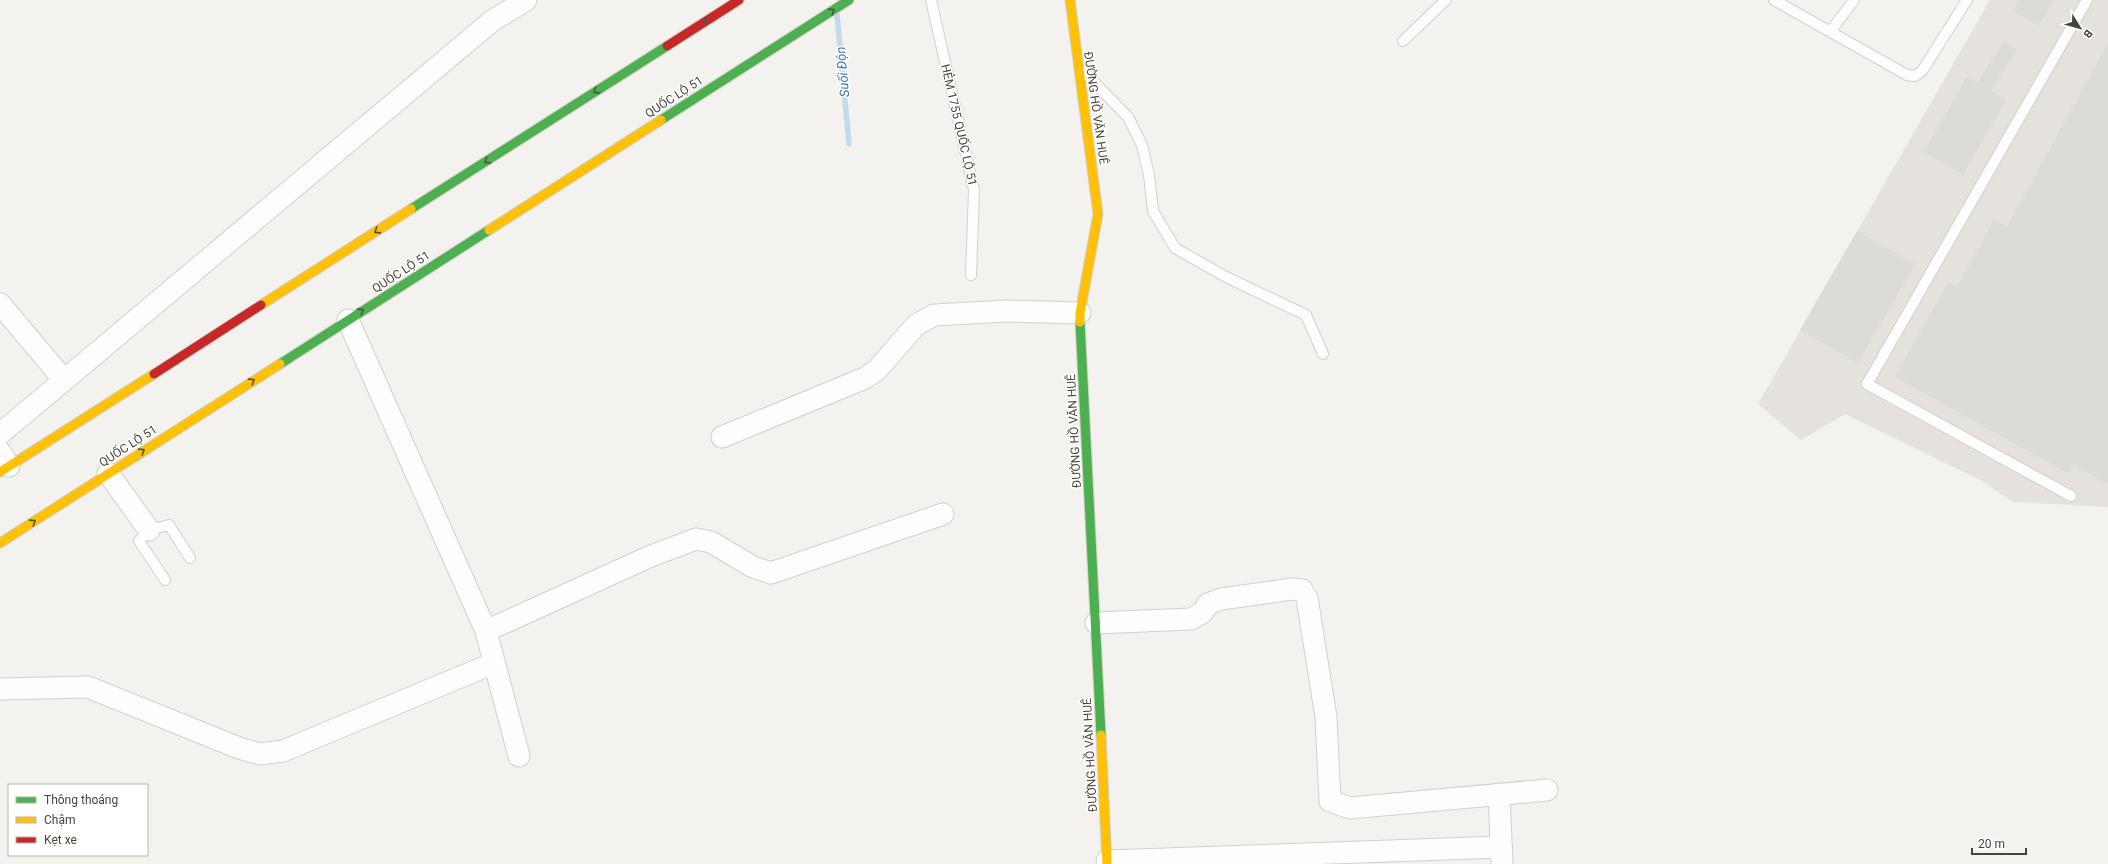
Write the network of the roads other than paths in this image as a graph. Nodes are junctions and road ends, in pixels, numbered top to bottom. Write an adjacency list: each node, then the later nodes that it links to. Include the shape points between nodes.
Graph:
1 (526, 0): 19 (street, via 492,21)
2 (739, 0): 22 (main road, one-way to 22)
3 (849, 0): 17 (main road, QUỐC LỘ 51, one-way to 3)
4 (931, 0): 14 (lane, HẺM 1755 QUỐC LỘ 51, via 974,190)
5 (1070, 0): 13 (main road, ĐƯỜNG HỒ VĂN HUÊ)
6 (1446, 0): 12 (lane)
7 (1774, 0): 11 (lane)
8 (1854, 0): 11 (lane)
9 (1967, 0): 11 (lane, via 1922,71 1915,76 1907,75)
10 (2087, 0): 24 (lane, via 1867,384)
11 (1830, 32)
12 (1403, 41)
13 (1078, 65): 16 (main road, ĐƯỜNG HỒ VĂN HUÊ, via 1098,214); 18 (lane, via 1128,117 1142,145 1153,211 1175,248 1226,277 1306,315)
14 (971, 275)
15 (0, 304): 19 (street)
16 (1080, 313): 21 (street, via 1007,311 934,315 916,325 877,370 865,378); 30 (main road, ĐƯỜNG HỒ VĂN HUÊ)
17 (348, 320): 23 (main road, QUỐC LỘ 51, one-way to 17); 31 (street)
18 (1323, 354)
19 (64, 380): 20 (street)
20 (0, 434)
21 (722, 437)
22 (3, 464)
23 (108, 473): 26 (street); 27 (main road, QUỐC LỘ 51, one-way to 23)
24 (2071, 496)
25 (943, 514): 31 (street, via 771,573 753,567 711,542 696,539 652,556)
26 (149, 530): 28 (lane, via 169,526); 29 (lane, via 139,541)
27 (0, 543)
28 (190, 558)
29 (165, 580)
30 (1096, 622): 36 (street, via 1191,619 1202,613 1208,604 1221,599 1292,589 1302,590 1307,598 1326,717 1330,802 1350,808); 38 (main road, ĐƯỜNG HỒ VĂN HUÊ)
31 (486, 631): 32 (street)
32 (494, 663): 33 (street, via 283,751 260,754 88,686); 34 (street)
33 (0, 689)
34 (519, 756)
35 (1547, 790): 36 (street)
36 (1499, 794): 37 (street)
37 (1501, 856): 38 (street)
38 (1107, 863)

